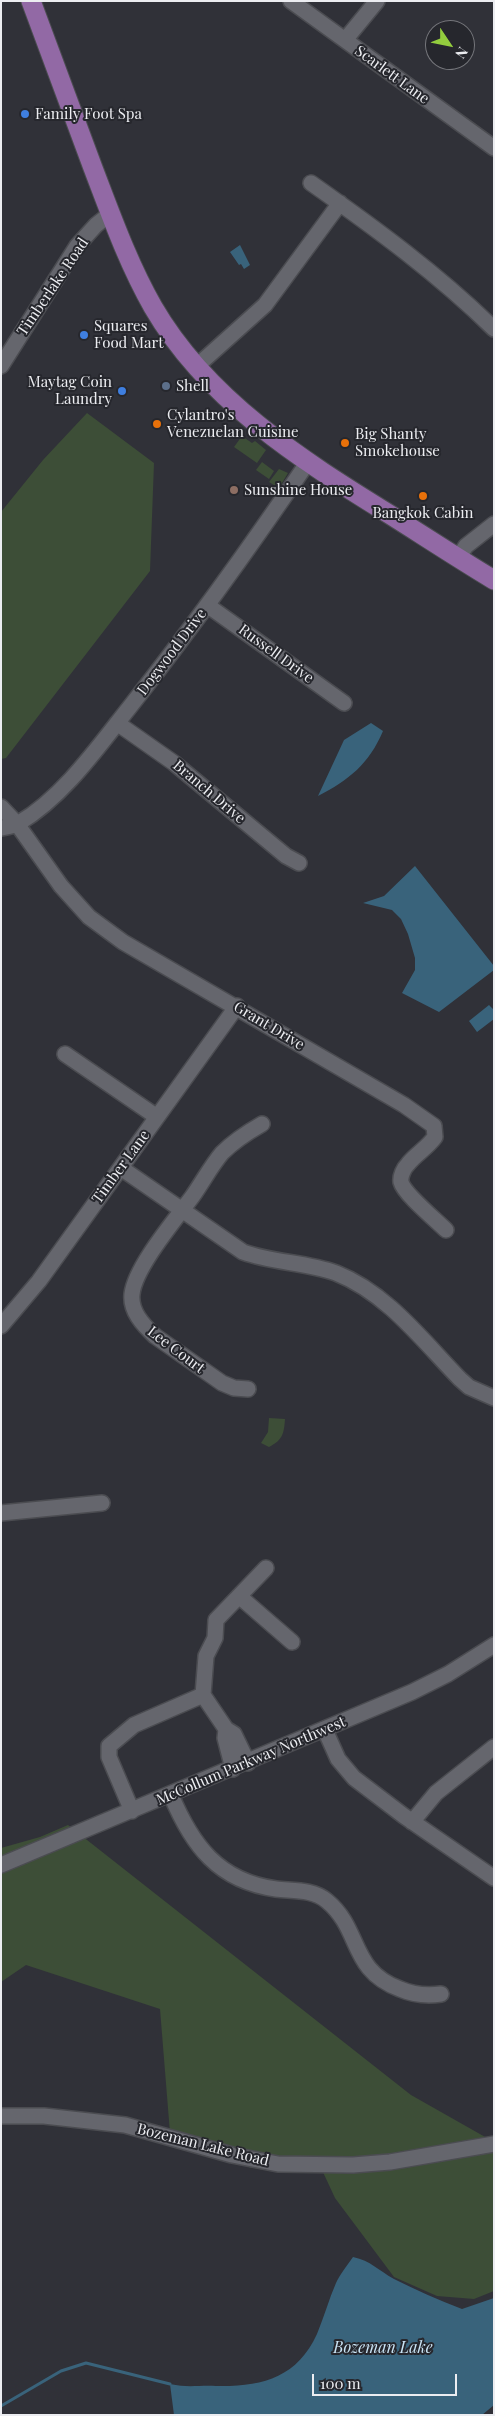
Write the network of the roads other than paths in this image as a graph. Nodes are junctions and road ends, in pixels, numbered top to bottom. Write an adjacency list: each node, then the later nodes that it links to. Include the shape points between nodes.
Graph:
1 (31, 1): 8 (main road)
2 (291, 1): 4 (street, Scarlett Lane)
3 (377, 1): 4 (street)
4 (345, 40): 5 (street, Scarlett Lane)
5 (494, 148)
6 (311, 183): 7 (street)
7 (340, 204): 9 (street, via 454,290); 12 (street, via 265,305)
8 (110, 214): 10 (street, Timberlake Road, via 77,246); 12 (main road, via 153,307)
9 (494, 329)
10 (6, 345): 11 (street, Timberlake Road)
11 (1, 366)
12 (197, 366): 13 (main road, via 243,412)
13 (308, 462): 15 (main road); 17 (street, Dogwood Drive, via 258,538)
14 (494, 524): 15 (street, via 466,546)
15 (458, 558): 16 (main road)
16 (494, 580)
17 (208, 605): 18 (street, Russell Drive); 19 (street, Dogwood Drive)
18 (344, 703)
19 (117, 723): 21 (street, Dogwood Drive, via 70,778); 23 (street, Branch Drive, via 174,763 286,856)
20 (1, 807): 21 (street)
21 (17, 824): 22 (street, Dogwood Drive); 24 (street, Grant Drive, via 61,886 89,917 132,947)
22 (1, 828)
23 (299, 863)
24 (237, 1006): 26 (street, Timber Lane); 30 (street, Grant Drive, via 407,1101 434,1126 435,1136 408,1163 402,1172 401,1182)
25 (65, 1054): 26 (street)
26 (157, 1117): 28 (street, Timber Lane)
27 (262, 1124): 29 (street, Lee Court, via 222,1154)
28 (121, 1168): 29 (street); 31 (street, Timber Lane, via 39,1281)
29 (182, 1211): 32 (street, Lee Court, via 138,1276 132,1294 135,1312 154,1336 222,1383); 33 (street, via 243,1252 263,1259 325,1270 366,1289 392,1309 460,1379)
30 (446, 1230)
31 (1, 1326)
32 (248, 1389)
33 (494, 1398)
34 (102, 1502): 35 (street)
35 (1, 1513)
36 (266, 1568): 37 (street)
37 (239, 1596): 38 (street); 40 (street, via 216,1620 215,1638 206,1656)
38 (292, 1642)
39 (494, 1645): 42 (street, McCollum Parkway Northwest, via 426,1686)
40 (203, 1695): 41 (street); 47 (street, via 134,1725 109,1746 109,1757)
41 (226, 1729): 44 (street, via 234,1734); 45 (street, via 225,1738)
42 (325, 1730): 44 (street, McCollum Parkway Northwest); 48 (street, via 338,1759 348,1772)
43 (494, 1746): 48 (street, via 436,1793)
44 (248, 1763): 45 (street, McCollum Parkway Northwest)
45 (233, 1769): 46 (street, McCollum Parkway Northwest)
46 (171, 1795): 47 (street, McCollum Parkway Northwest); 51 (street, via 192,1839 225,1870 242,1881 261,1887 306,1891 326,1900 341,1917 367,1968 375,1976 406,1992 430,1996)
47 (132, 1811): 49 (street, McCollum Parkway Northwest)
48 (412, 1822): 50 (street)
49 (1, 1865)
50 (494, 1878)
51 (441, 1994)
52 (1, 2116): 53 (street, Bozeman Lake Road, via 44,2116 125,2125 232,2155 278,2164 353,2166)
53 (494, 2144)

